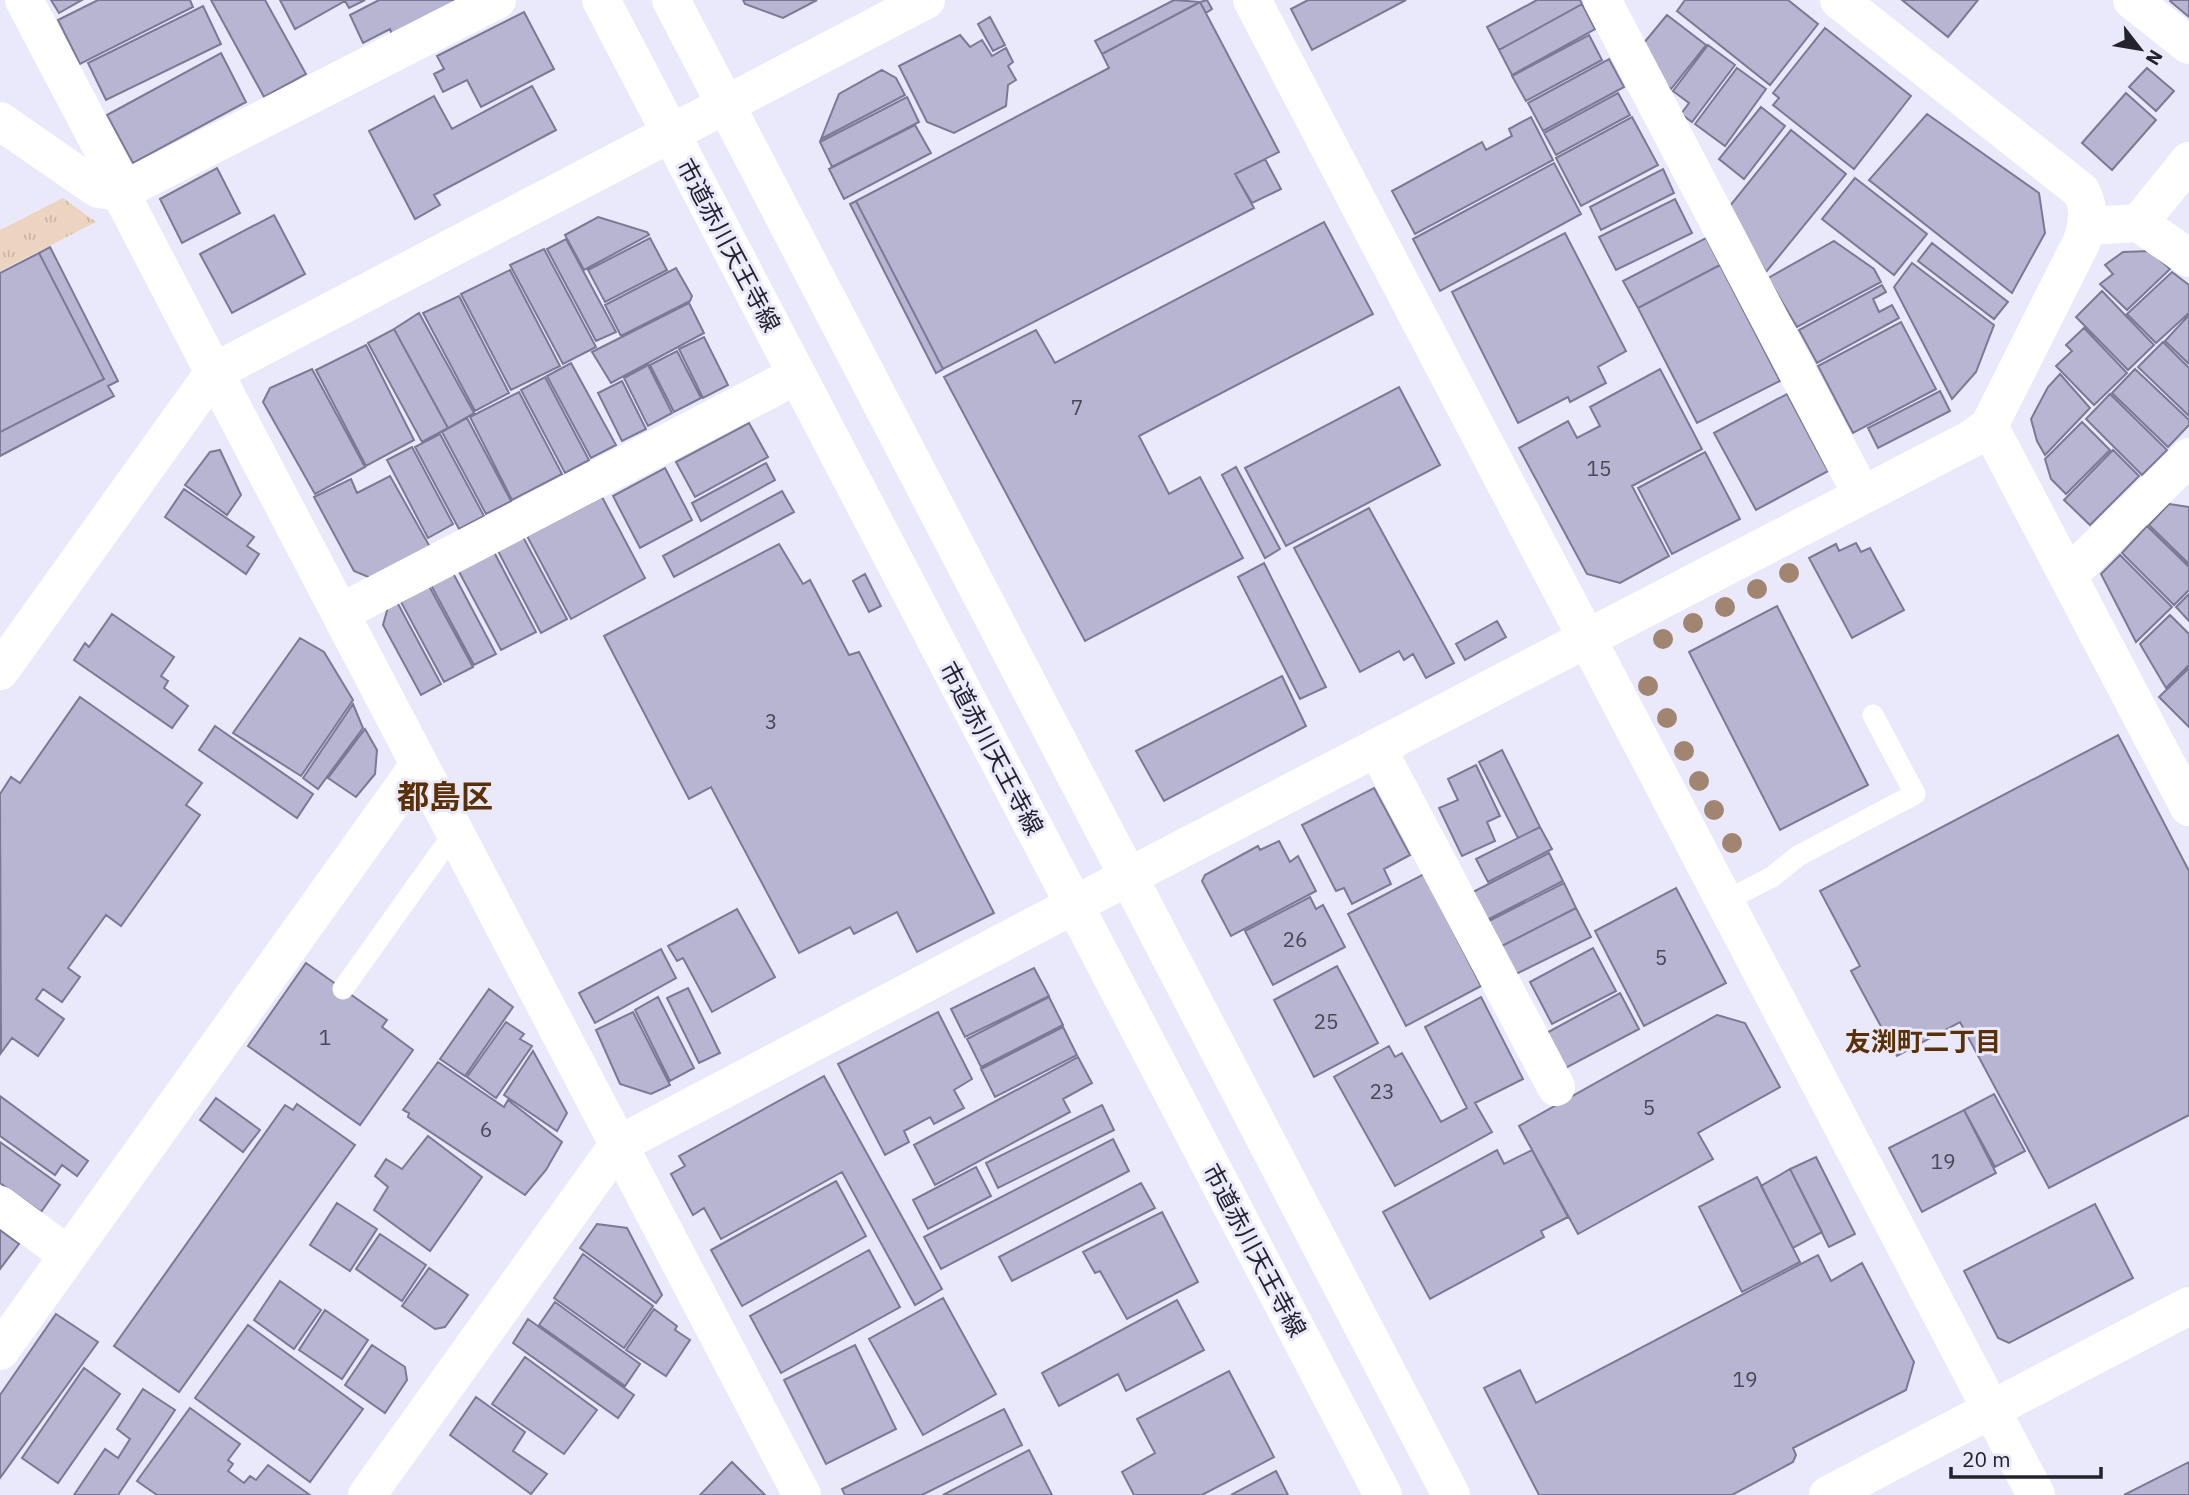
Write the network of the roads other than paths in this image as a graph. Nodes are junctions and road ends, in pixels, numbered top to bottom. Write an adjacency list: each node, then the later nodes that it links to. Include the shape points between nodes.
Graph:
1 (24, 0): 15 (street, via 115,173)
2 (497, 0): 15 (street)
3 (601, 0): 13 (street, 市道赤川天王寺線)
4 (671, 0): 11 (street)
5 (926, 0): 11 (street)
6 (1252, 0): 26 (street)
7 (1602, 0): 23 (street)
8 (1839, 0): 17 (street, via 2081,191 2087,201)
9 (2132, 0): 10 (street)
10 (2189, 45)
11 (726, 104): 13 (street); 33 (street)
12 (0, 121): 15 (street, via 98,189)
13 (671, 133): 19 (street); 20 (street, 市道赤川天王寺線)
14 (2189, 161): 16 (street)
15 (120, 192): 19 (street)
16 (2139, 223): 17 (street); 18 (street)
17 (2087, 226): 21 (street)
18 (2189, 258)
19 (214, 372): 25 (street); 27 (street)
20 (797, 375): 25 (street); 35 (street, 市道赤川天王寺線)
21 (1989, 426): 23 (street); 24 (street)
22 (2187, 464): 24 (street)
23 (1862, 495): 26 (street)
24 (2068, 576): 31 (street)
25 (340, 613): 30 (street)
26 (1587, 639): 29 (street); 34 (street)
27 (0, 671)
28 (1873, 715): 34 (lane, via 1915,794)
29 (1377, 748): 33 (street); 37 (street)
30 (419, 765): 32 (street); 40 (street)
31 (2189, 807)
32 (454, 833): 36 (lane); 38 (street)
33 (1129, 878): 35 (street); 47 (street)
34 (1725, 901): 43 (street)
35 (1074, 905): 38 (street); 46 (street, 市道赤川天王寺線)
36 (343, 989)
37 (1556, 1087)
38 (618, 1145): 44 (street); 45 (street)
39 (0, 1205): 40 (street)
40 (68, 1255): 42 (street)
41 (2189, 1306): 43 (street)
42 (0, 1351)
43 (1992, 1410): 48 (street); 49 (street)
44 (367, 1495)
45 (802, 1495)
46 (1383, 1495)
47 (1451, 1495)
48 (1828, 1495)
49 (2036, 1495)

